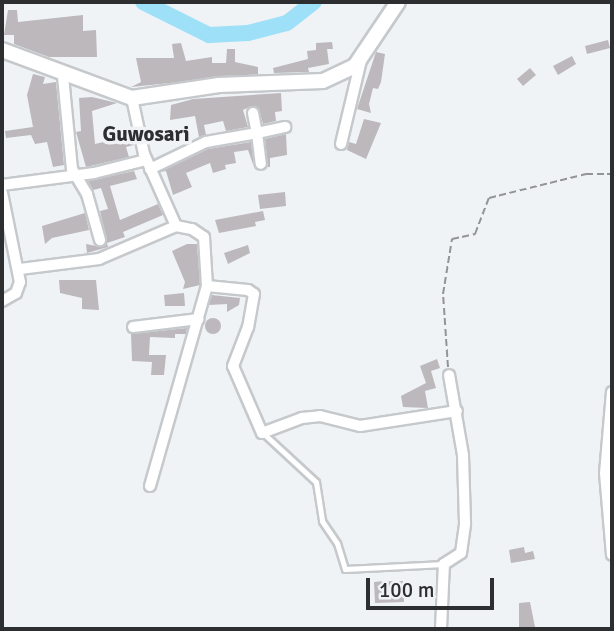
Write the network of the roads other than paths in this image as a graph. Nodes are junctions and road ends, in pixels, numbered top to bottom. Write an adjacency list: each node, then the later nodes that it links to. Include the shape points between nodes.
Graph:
1 (398, 2): 3 (main road)
2 (2, 50): 4 (main road)
3 (362, 59): 5 (main road, via 348,72 323,81 219,85); 9 (street)
4 (63, 76): 5 (main road); 12 (street)
5 (132, 99): 11 (street)
6 (253, 113): 8 (street)
7 (285, 127): 8 (street)
8 (257, 133): 10 (street); 11 (street, via 206,142)
9 (341, 144)
10 (261, 164)
11 (148, 165): 12 (street); 15 (street)
12 (75, 175): 13 (street); 16 (street, via 87,194)
13 (2, 185)
14 (2, 192): 17 (street)
15 (176, 226): 17 (street, via 99,259); 18 (street, via 204,237)
16 (100, 240)
17 (20, 269): 19 (street, via 16,293)
18 (207, 286): 20 (street); 25 (street, via 254,294 233,366)
19 (2, 301)
20 (199, 319): 21 (street); 26 (street)
21 (133, 327)
22 (449, 375): 24 (street)
23 (612, 392): 27 (street, via 605,474)
24 (457, 411): 25 (street, via 360,426 320,416 302,418); 28 (street, via 466,523 461,553)
25 (262, 433): 28 (lane, via 316,482 323,521 337,543 345,569)
26 (150, 486)
27 (612, 555)
28 (444, 564): 29 (street)
29 (441, 629)

